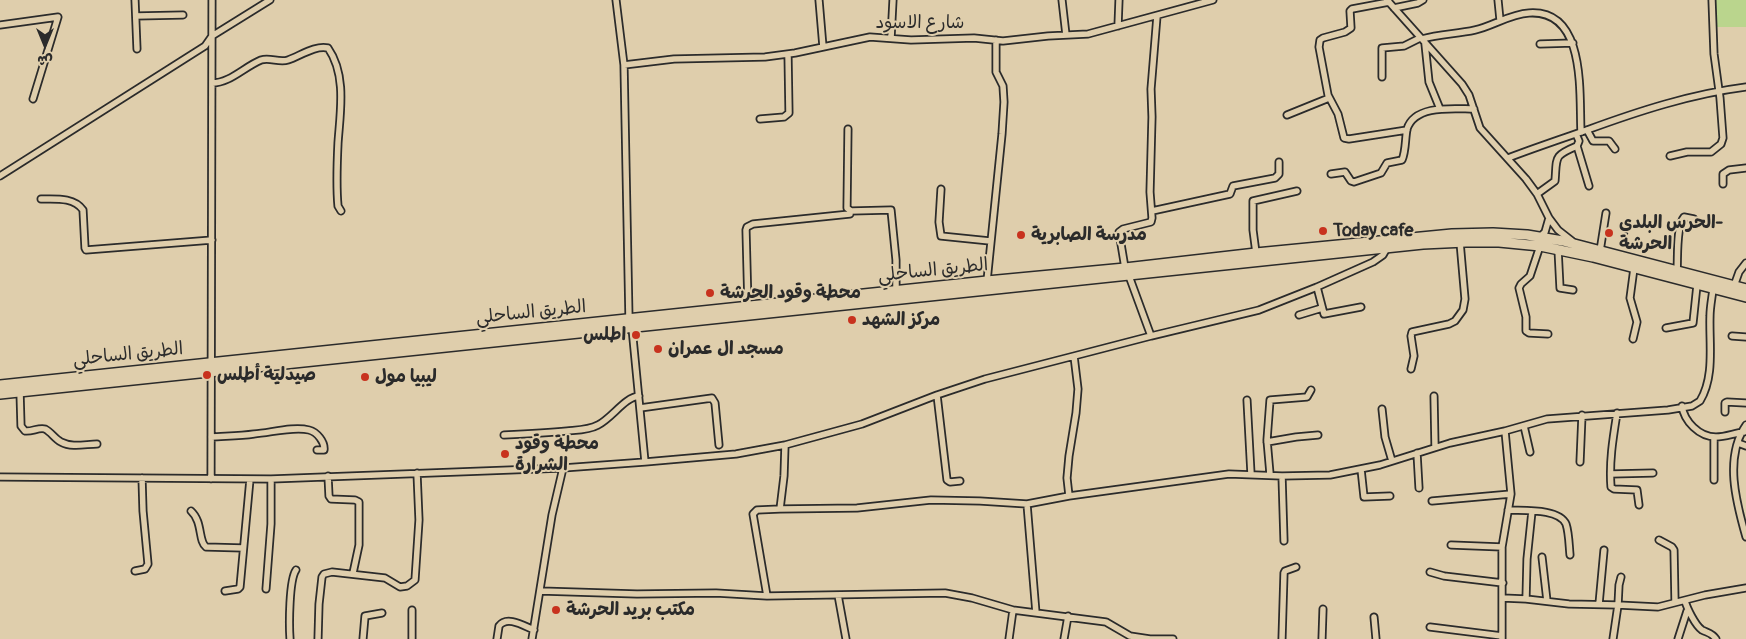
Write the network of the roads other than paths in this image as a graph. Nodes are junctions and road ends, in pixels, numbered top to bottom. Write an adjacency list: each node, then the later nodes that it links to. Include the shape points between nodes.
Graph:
1 (135, 0): 18 (street)
2 (212, 0): 24 (street)
3 (270, 0): 24 (street)
4 (616, 0): 33 (street)
5 (820, 0): 30 (street)
6 (892, 0): 25 (street)
7 (1062, 0): 23 (street)
8 (1119, 0): 22 (street)
9 (1213, 0): 19 (street, شارع الاسود)
10 (1354, 0): 15 (street)
11 (1423, 0): 16 (street)
12 (1498, 0): 20 (street)
13 (1712, 0): 37 (street)
14 (1388, 1): 15 (street); 16 (street)
15 (1355, 7): 38 (street, via 1350,11 1349,30 1323,38 1319,43)
16 (1394, 8): 27 (street)
17 (183, 14): 18 (street)
18 (136, 16): 31 (street)
19 (1157, 16): 22 (street, شارع الاسود); 62 (street, via 1151,89)
20 (1500, 20): 27 (street, via 1476,30); 28 (street, via 1527,13 1544,14 1568,33)
21 (0, 26): 39 (street, via 58,17)
22 (1118, 26): 23 (street, شارع الاسود, via 1088,34)
23 (1066, 35): 26 (street, شارع الاسود)
24 (212, 36): 35 (street); 54 (street, via 204,46)
25 (891, 38): 26 (street, شارع الاسود); 30 (street, شارع الاسود, via 864,38)
26 (996, 40): 68 (street, via 996,72 1003,86 1004,102)
27 (1422, 40): 34 (street, via 1382,48); 40 (street, via 1429,82); 41 (street, via 1462,84)
28 (1573, 43): 29 (street); 46 (street, via 1578,66)
29 (1540, 44)
30 (823, 47): 32 (street, شارع الاسود)
31 (136, 50)
32 (788, 54): 33 (street, شارع الاسود, via 674,59); 43 (street, via 789,113 784,117)
33 (624, 66): 95 (street)
34 (1382, 77)
35 (212, 84): 61 (street, via 224,81 261,60 285,61 314,49 328,48 341,92 337,165 338,206); 67 (street)
36 (1746, 87): 37 (street)
37 (1718, 91): 46 (street, via 1639,111); 49 (street, via 1721,144 1711,152)
38 (1329, 98): 42 (street); 45 (street, via 1338,114 1344,138)
39 (33, 99)
40 (1440, 109): 41 (street); 45 (street, via 1412,119)
41 (1474, 109): 50 (street, via 1480,128)
42 (1287, 115)
43 (760, 118)
44 (848, 129): 88 (street, via 847,208 851,211 891,210)
45 (1407, 130): 53 (street, via 1402,160 1386,164 1381,173 1354,182 1346,172)
46 (1581, 132): 47 (street); 48 (street, via 1592,141 1609,141); 50 (street)
47 (1577, 146): 56 (street); 59 (street, via 1562,152 1556,164 1555,181)
48 (1615, 149)
49 (1670, 156)
50 (1508, 158): 59 (street)
51 (1279, 162): 62 (street, via 1279,174 1275,178 1233,186 1230,194)
52 (1746, 168): 55 (street, via 1726,171 1723,174)
53 (1331, 174)
54 (0, 176)
55 (1724, 184)
56 (1589, 186)
57 (941, 189): 68 (street, via 941,236)
58 (1298, 190): 76 (street, via 1253,201)
59 (1537, 194): 65 (street)
60 (41, 199): 67 (street, via 63,200 80,206 86,250)
61 (341, 210)
62 (1152, 211): 80 (street, via 1151,222 1119,232)
63 (1606, 212): 75 (street)
64 (850, 214): 91 (street, via 747,227)
65 (1548, 218): 70 (street, via 1546,232); 71 (street, via 1567,238)
66 (1694, 218): 79 (street, via 1684,217 1681,220)
67 (212, 240): 104 (street)
68 (990, 242): 81 (street)
69 (1460, 242): 70 (highway, الطريق الساحلي); 72 (highway, الطريق الساحلي); 105 (street, via 1463,310 1449,324 1412,332 1414,356)
70 (1540, 242): 71 (highway, الطريق الساحلي); 73 (highway, الطريق الساحلي); 74 (highway, الطريق الساحلي, via 1512,233 1452,234); 98 (street, via 1530,276 1520,288 1526,331)
71 (1580, 246): 75 (highway, الطريق الساحلي)
72 (1386, 248): 74 (highway, الطريق الساحلي); 83 (street, via 1383,255 1373,262)
73 (1558, 249): 78 (highway, الطريق الساحلي); 86 (street, via 1560,288)
74 (1323, 251): 76 (highway, الطريق الساحلي); 80 (highway, الطريق الساحلي)
75 (1600, 251): 79 (highway, الطريق الساحلي)
76 (1256, 253): 80 (highway, الطريق الساحلي)
77 (1746, 264): 87 (street)
78 (1634, 268): 82 (highway, الطريق الساحلي); 102 (street, via 1630,298 1637,322)
79 (1677, 271): 87 (highway, الطريق الساحلي)
80 (1127, 272): 81 (highway, الطريق الساحلي); 89 (highway, الطريق الساحلي); 99 (street)
81 (988, 281): 88 (highway, الطريق الساحلي)
82 (1697, 285): 84 (highway, الطريق الساحلي); 97 (street, via 1692,323)
83 (1317, 287): 93 (street); 99 (street, via 1259,310)
84 (1713, 289): 87 (highway, الطريق الساحلي); 116 (street, via 1708,379 1700,402)
85 (1746, 289): 87 (highway, الطريق الساحلي)
86 (1573, 290)
87 (1732, 290): 90 (highway, الطريق الساحلي)
88 (896, 291): 89 (highway, الطريق الساحلي)
89 (870, 298): 91 (highway, الطريق الساحلي); 96 (highway, الطريق الساحلي)
90 (1746, 299)
91 (748, 306): 95 (highway, الطريق الساحلي)
92 (1361, 306): 93 (street, via 1327,314)
93 (1322, 308): 94 (street)
94 (1299, 315)
95 (629, 319): 104 (highway, الطريق الساحلي)
96 (632, 328): 106 (highway, الطريق الساحلي); 112 (street)
97 (1666, 328)
98 (1548, 334)
99 (1151, 336): 103 (street)
100 (1732, 336): 101 (street)
101 (1746, 337)
102 (1633, 338)
103 (1074, 356): 111 (street); 161 (street, via 1078,389 1067,478)
104 (211, 363): 106 (street); 107 (highway, الطريق الساحلي)
105 (1411, 369)
106 (212, 372): 109 (highway, الطريق الساحلي); 128 (street)
107 (0, 385)
108 (1311, 390): 130 (street, via 1307,397 1270,400)
109 (20, 392): 110 (highway, الطريق الساحلي); 132 (street, via 21,426 25,431 40,428 60,442)
110 (0, 394)
111 (937, 395): 134 (street, via 862,424); 158 (street, via 947,478 950,482)
112 (639, 396): 117 (street); 126 (street, via 632,397 597,426)
113 (1434, 396): 136 (street)
114 (1247, 400): 146 (street)
115 (1746, 403): 119 (street, via 1727,402)
116 (1682, 406): 120 (street); 129 (street, via 1683,415 1695,428)
117 (640, 408): 133 (street, via 712,398); 141 (street)
118 (1382, 409): 140 (street)
119 (1725, 412)
120 (1617, 413): 121 (street); 148 (street)
121 (1582, 416): 123 (street, via 1543,420); 142 (street)
122 (1746, 425): 125 (street)
123 (1524, 426): 124 (street); 138 (street)
124 (1505, 431): 136 (street); 160 (street)
125 (1744, 432): 129 (street); 131 (street)
126 (504, 435)
127 (1318, 435): 130 (street)
128 (211, 437): 137 (street, via 306,429 320,439 324,449); 154 (street)
129 (1714, 437): 157 (street)
130 (1267, 442): 147 (street)
131 (1738, 443): 135 (street); 170 (street, via 1733,462 1734,480)
132 (98, 444)
133 (719, 445)
134 (785, 445): 141 (street, via 729,455); 166 (street)
135 (1746, 446)
136 (1435, 447): 139 (street)
137 (317, 450)
138 (1530, 452)
139 (1417, 453): 140 (street); 159 (street)
140 (1392, 461): 144 (street)
141 (645, 462): 143 (street)
142 (1580, 462)
143 (563, 468): 145 (street); 189 (street, via 552,515)
144 (1361, 469): 151 (street, via 1320,476); 162 (street, via 1364,497)
145 (417, 473): 150 (street); 183 (street, via 419,520 415,580 400,587 386,579)
146 (1251, 474): 147 (street); 161 (street, via 1211,475)
147 (1270, 474): 151 (street)
148 (1611, 474): 149 (street); 165 (street, via 1612,488 1638,491)
149 (1653, 474)
150 (328, 476): 156 (street); 183 (street, via 332,499 359,502 359,545)
151 (1282, 476): 172 (street)
152 (0, 477): 153 (street)
153 (142, 478): 154 (street); 181 (street, via 148,564 145,569)
154 (211, 479): 155 (street)
155 (250, 479): 156 (street); 175 (street)
156 (270, 479): 187 (street, via 271,524)
157 (1714, 480)
158 (960, 481)
159 (1419, 488)
160 (1511, 494): 163 (street); 167 (street)
161 (1069, 496): 164 (street)
162 (1390, 496)
163 (1432, 501)
164 (1027, 504): 166 (street, via 931,500 857,508); 203 (street)
165 (1638, 506)
166 (780, 509): 191 (street, via 757,510 753,514)
167 (1508, 510): 169 (street); 174 (street)
168 (191, 511): 175 (street, via 200,525 203,545)
169 (1532, 511): 177 (street, via 1563,519); 193 (street)
170 (1746, 537)
171 (1660, 540): 196 (street, via 1674,550)
172 (1284, 541)
173 (1451, 544): 174 (street)
174 (1502, 547): 185 (street)
175 (243, 548): 188 (street, via 240,588)
176 (1604, 550): 197 (street)
177 (1570, 555)
178 (1542, 557): 195 (street)
179 (1296, 568): 220 (street, via 1284,573)
180 (296, 570): 210 (street, via 291,593)
181 (135, 571)
182 (1430, 572): 185 (street)
183 (353, 574): 211 (street, via 328,572 322,577)
184 (1622, 577): 198 (street)
185 (1503, 583): 192 (street)
186 (1746, 588): 194 (street)
187 (266, 589)
188 (225, 590)
189 (541, 591): 191 (street); 208 (street)
190 (838, 595): 191 (street); 201 (street, via 944,593); 216 (street)
191 (767, 596)
192 (1502, 598): 193 (street); 209 (street)
193 (1526, 599): 195 (street)
194 (1685, 601): 196 (street); 202 (street)
195 (1547, 602): 197 (street)
196 (1675, 602): 198 (street, via 1658,608)
197 (1599, 604): 198 (street)
198 (1618, 606): 223 (street)
199 (1323, 609): 221 (street)
200 (412, 610): 213 (street)
201 (1013, 610): 203 (street); 217 (street)
202 (1687, 611): 224 (street); 225 (street, via 1701,629)
203 (1036, 613): 205 (street)
204 (382, 614): 212 (street, via 366,616)
205 (1068, 616): 218 (street); 219 (street, via 1106,622 1130,636)
206 (1374, 617): 222 (street)
207 (1430, 627): 209 (street)
208 (534, 630): 214 (street, via 514,622 504,622 499,626); 215 (street)
209 (1502, 637)
210 (290, 639)
211 (318, 639)
212 (363, 639)
213 (412, 639)
214 (497, 639)
215 (532, 639)
216 (846, 639)
217 (1009, 639)
218 (1064, 639)
219 (1173, 639)
220 (1282, 639)
221 (1322, 639)
222 (1376, 639)
223 (1613, 639)
224 (1680, 639)
225 (1716, 639)

